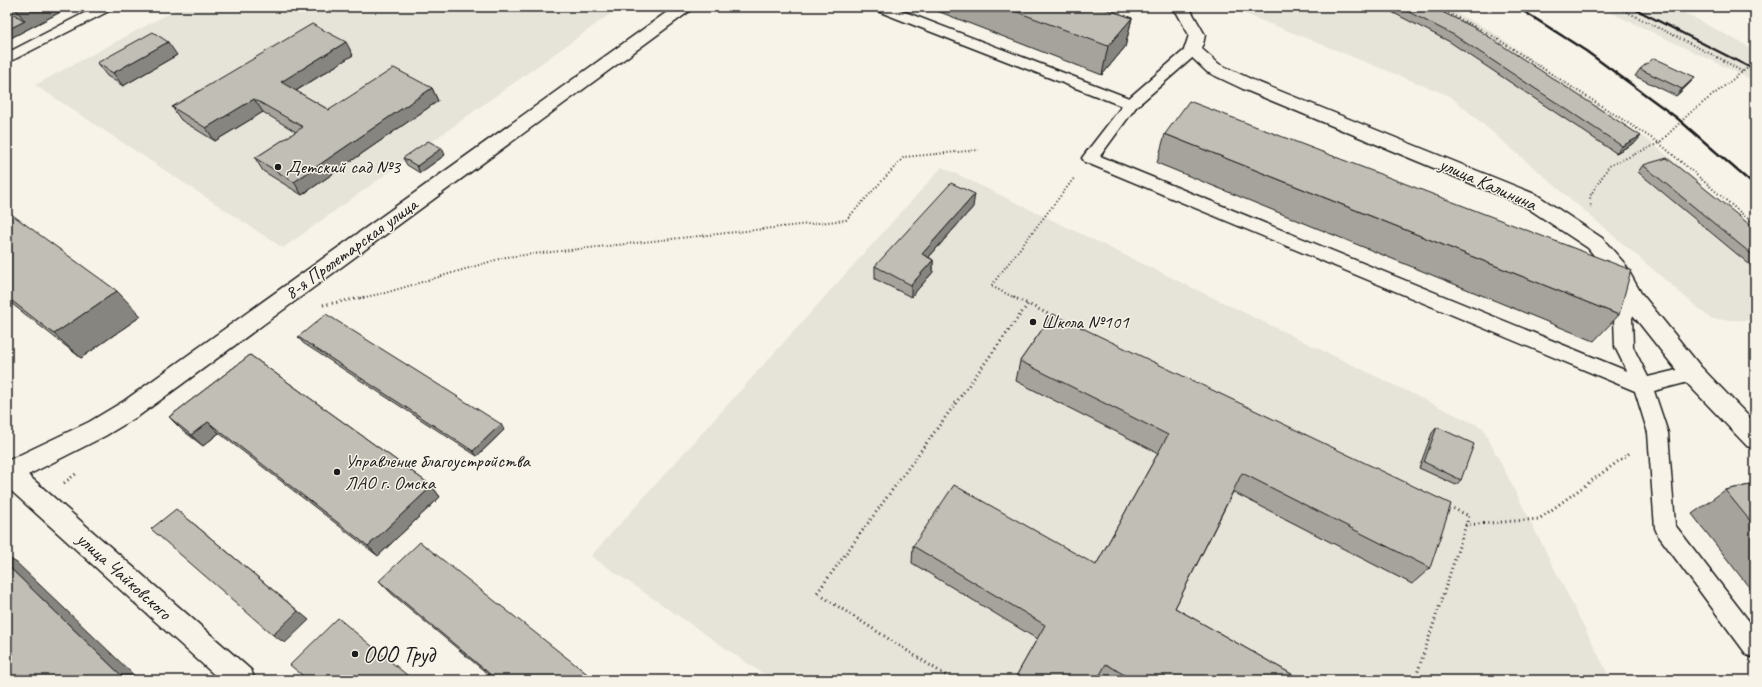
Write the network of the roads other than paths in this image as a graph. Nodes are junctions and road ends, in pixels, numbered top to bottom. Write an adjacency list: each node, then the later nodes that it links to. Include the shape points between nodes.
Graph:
1 (106, 7): 6 (lane)
2 (685, 7): 12 (street, 8-я Пролетарская улица, via 132,408 97,429)
3 (880, 7): 7 (lane)
4 (1182, 8): 5 (street, via 1197,35)
5 (1193, 50): 7 (lane); 8 (street, улица Калинина, via 1213,68 1249,85 1530,200 1595,243 1617,269)
6 (7, 59)
7 (1131, 104): 10 (lane, via 1090,158)
8 (1633, 299): 9 (street, улица Калинина); 10 (lane, via 1623,318 1624,347)
9 (1693, 374): 10 (lane); 11 (street, улица Калинина)
10 (1643, 386): 13 (lane, via 1658,433 1665,528)
11 (1755, 439)
12 (7, 473): 14 (street, улица Чайковского)
13 (1755, 647)
14 (241, 680)

